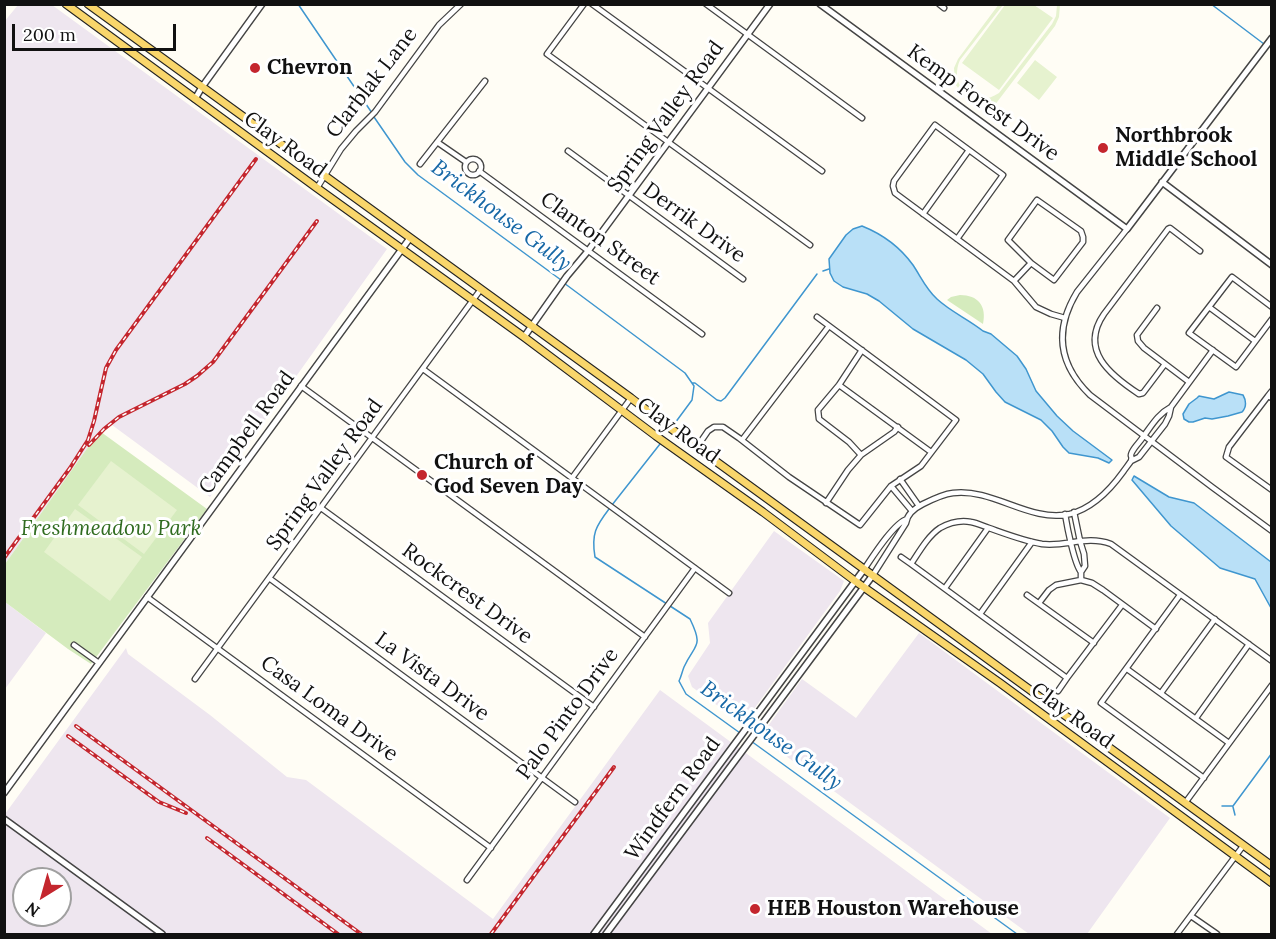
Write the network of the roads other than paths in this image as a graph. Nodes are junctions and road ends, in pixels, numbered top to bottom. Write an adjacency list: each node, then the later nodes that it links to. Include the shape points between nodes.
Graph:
1 (66, 4): 10 (main road, Clay Road)
2 (87, 4): 10 (main road); 12 (main road, Clay Road)
3 (262, 4): 16 (street)
4 (461, 4): 28 (street, Clarblak Lane, via 439,25)
5 (584, 4): 21 (street, via 547,54)
6 (592, 4): 17 (street)
7 (706, 4): 11 (street)
8 (770, 4): 11 (street, Spring Valley Road)
9 (820, 4): 35 (street, Kemp Forest Drive)
10 (79, 14): 14 (main road, Clay Road)
11 (748, 34): 17 (street, Spring Valley Road); 19 (street)
12 (134, 38): 14 (main road); 16 (main road, Clay Road)
13 (1272, 38): 29 (street)
14 (126, 48): 18 (main road, Clay Road)
15 (485, 81): 20 (street)
16 (202, 87): 18 (street); 28 (main road, Clay Road)
17 (708, 88): 21 (street, Spring Valley Road); 27 (street)
18 (195, 99): 30 (main road, Clay Road)
19 (862, 118)
20 (437, 142): 24 (street, Clanton Street); 25 (street)
21 (668, 142): 31 (street, Spring Valley Road); 38 (street)
22 (969, 150): 34 (street); 34 (street, via 935,125 894,181 895,194); 37 (street, via 1004,175)
23 (568, 151): 31 (street, Derrik Drive)
24 (466, 162): 26 (street, Clanton Street, via 477,160); 26 (street, Clanton Street, via 468,173)
25 (420, 165)
26 (479, 171): 41 (street, Clanton Street)
27 (822, 171)
28 (323, 175): 30 (street, Clarblak Lane); 32 (main road, Clay Road)
29 (1162, 182): 35 (street); 43 (street)
30 (317, 188): 33 (main road, Clay Road)
31 (628, 195): 41 (street, Spring Valley Road); 44 (street, Derrik Drive)
32 (354, 198): 33 (main road); 36 (main road, Clay Road)
33 (343, 207): 39 (main road, Clay Road)
34 (923, 213): 37 (street)
35 (1127, 229): 52 (street, via 1077,292)
36 (410, 238): 39 (street, Campbell Road); 46 (main road, Clay Road)
37 (957, 239): 45 (street)
38 (810, 245)
39 (402, 249): 47 (main road, Clay Road); 65 (street, Campbell Road)
40 (1200, 250): 61 (street, via 1168,229 1097,327 1095,345 1100,360 1139,394)
41 (588, 251): 54 (street, Spring Valley Road); 56 (street, Clanton Street)
42 (1031, 263): 42 (street, via 1008,240 1037,200 1081,231 1083,242 1054,280); 45 (street)
43 (1272, 265)
44 (743, 279)
45 (1014, 281): 52 (street, via 1036,307)
46 (481, 289): 47 (street, Spring Valley Road); 54 (main road, Clay Road)
47 (472, 300): 57 (main road, Clay Road); 62 (street, Spring Valley Road)
48 (1209, 307): 49 (street, via 1232,277); 58 (street); 60 (street, via 1189,333)
49 (1272, 307)
50 (1157, 309): 61 (street, via 1137,336 1144,348)
51 (817, 317): 55 (street)
52 (1065, 318): 71 (street, via 1062,346 1073,376 1090,395)
53 (1272, 319): 58 (street)
54 (532, 326): 57 (street, Spring Valley Road); 67 (main road, Clay Road)
55 (829, 326): 59 (street); 73 (street)
56 (702, 334)
57 (524, 337): 69 (main road, Clay Road)
58 (1255, 341): 60 (street, via 1236,367)
59 (862, 350): 64 (street); 76 (street, via 956,420)
60 (1213, 350): 63 (street)
61 (1165, 364): 63 (street)
62 (423, 369): 72 (street, Spring Valley Road); 79 (street)
63 (1189, 382): 68 (street)
64 (839, 385): 70 (street); 77 (street, via 818,410 819,419)
65 (301, 386): 72 (street); 113 (street, Campbell Road)
66 (1270, 395): 82 (street, via 1229,447 1226,457)
67 (631, 398): 69 (street); 75 (main road, Clay Road)
68 (1171, 407): 71 (street, via 1161,412); 74 (street, via 1166,423)
69 (622, 411): 79 (street); 87 (main road, Clay Road)
70 (898, 428): 76 (street); 77 (street)
71 (1144, 436): 74 (street); 78 (street, via 1131,453)
72 (372, 438): 86 (street, Spring Valley Road); 119 (street)
73 (742, 440): 75 (street, via 723,427 714,426); 84 (street)
74 (1151, 442): 78 (street); 95 (street)
75 (697, 447): 83 (main road, Clay Road)
76 (931, 452): 80 (street, via 921,466)
77 (861, 455): 84 (street)
78 (1131, 461): 89 (street, via 1106,494)
79 (572, 478): 101 (street)
80 (900, 479): 81 (street); 85 (street)
81 (891, 486): 84 (street, via 860,525); 88 (street)
82 (1272, 490)
83 (772, 502): 87 (main road); 102 (main road, Clay Road)
84 (826, 502)
85 (919, 506): 88 (street); 90 (street, via 943,495 963,492 1047,515)
86 (321, 508): 105 (street, Spring Valley Road); 136 (street, Rockcrest Drive)
87 (763, 512): 107 (main road, Clay Road)
88 (912, 512): 91 (street)
89 (1074, 512): 90 (street); 92 (street)
90 (1065, 514): 94 (street)
91 (907, 519): 102 (street, via 902,520); 104 (street)
92 (1077, 527): 94 (street); 96 (street)
93 (988, 528): 97 (street); 100 (street, via 971,522 947,525 931,537); 109 (street)
94 (1068, 529): 98 (street)
95 (1272, 531)
96 (1080, 541): 98 (street); 103 (street, via 1085,566); 112 (street, via 1111,544)
97 (1032, 542): 98 (street); 116 (street)
98 (1072, 543): 103 (street)
99 (901, 557): 100 (street)
100 (911, 564): 109 (street)
101 (695, 568): 110 (street); 119 (street, Palo Pinto Drive)
102 (865, 568): 104 (main road, Clay Road); 107 (street, Windfern Road)
103 (1081, 572): 106 (street)
104 (873, 574): 108 (street, Windfern Road); 129 (main road, Clay Road)
105 (269, 578): 123 (street, Spring Valley Road); 143 (street, La Vista Drive)
106 (1081, 580): 114 (street, via 1056,585); 115 (street)
107 (855, 581): 108 (main road, Clay Road); 126 (street, Windfern Road)
108 (864, 588): 128 (street, Windfern Road); 132 (main road, Clay Road)
109 (945, 588): 116 (street)
110 (729, 593)
111 (1027, 595): 114 (street)
112 (1180, 595): 117 (street); 118 (street)
113 (147, 597): 123 (street, Casa Loma Drive); 125 (street, Campbell Road)
114 (1039, 603): 120 (street)
115 (1122, 604): 118 (street); 120 (street)
116 (980, 614): 130 (street)
117 (1215, 619): 121 (street); 135 (street)
118 (1156, 629): 127 (street)
119 (645, 637): 136 (street, Palo Pinto Drive)
120 (1094, 643): 130 (street)
121 (1249, 644): 124 (street); 137 (street)
122 (74, 645): 125 (street)
123 (218, 649): 131 (street, Spring Valley Road); 152 (street, Casa Loma Drive)
124 (1272, 661)
125 (99, 663): 146 (street, Campbell Road)
126 (794, 664): 128 (street); 138 (street, Windfern Road)
127 (1127, 669): 135 (street); 144 (street, via 1101,703)
128 (802, 670): 139 (street, Windfern Road)
129 (1008, 673): 132 (main road); 140 (main road, Clay Road)
130 (1067, 678): 134 (street)
131 (195, 679)
132 (1000, 683): 141 (main road, Clay Road)
133 (1272, 685): 142 (street)
134 (1058, 691)
135 (1161, 693): 137 (street)
136 (594, 707): 143 (street, Palo Pinto Drive)
137 (1196, 718): 142 (street)
138 (752, 721): 139 (street); 159 (street, Windfern Road)
139 (759, 729): 160 (street, Windfern Road)
140 (1087, 731): 141 (main road); 145 (main road, Clay Road)
141 (1078, 741): 147 (main road, Clay Road)
142 (1229, 743): 144 (street)
143 (542, 778): 148 (street, La Vista Drive); 152 (street, Palo Pinto Drive)
144 (1204, 778): 149 (street)
145 (1161, 786): 147 (main road); 149 (main road, Clay Road)
146 (4, 793)
147 (1154, 796): 153 (main road, Clay Road)
148 (575, 802)
149 (1185, 803): 151 (main road, Clay Road)
150 (4, 819): 158 (street)
151 (1243, 846): 153 (street); 154 (main road, Clay Road)
152 (491, 848): 155 (street, Palo Pinto Drive)
153 (1235, 856): 156 (main road, Clay Road); 157 (street)
154 (1272, 866)
155 (468, 880)
156 (1272, 883)
157 (1191, 916): 161 (street); 162 (street)
158 (162, 934)
159 (594, 934)
160 (606, 934)
161 (1177, 934)
162 (1217, 934)

